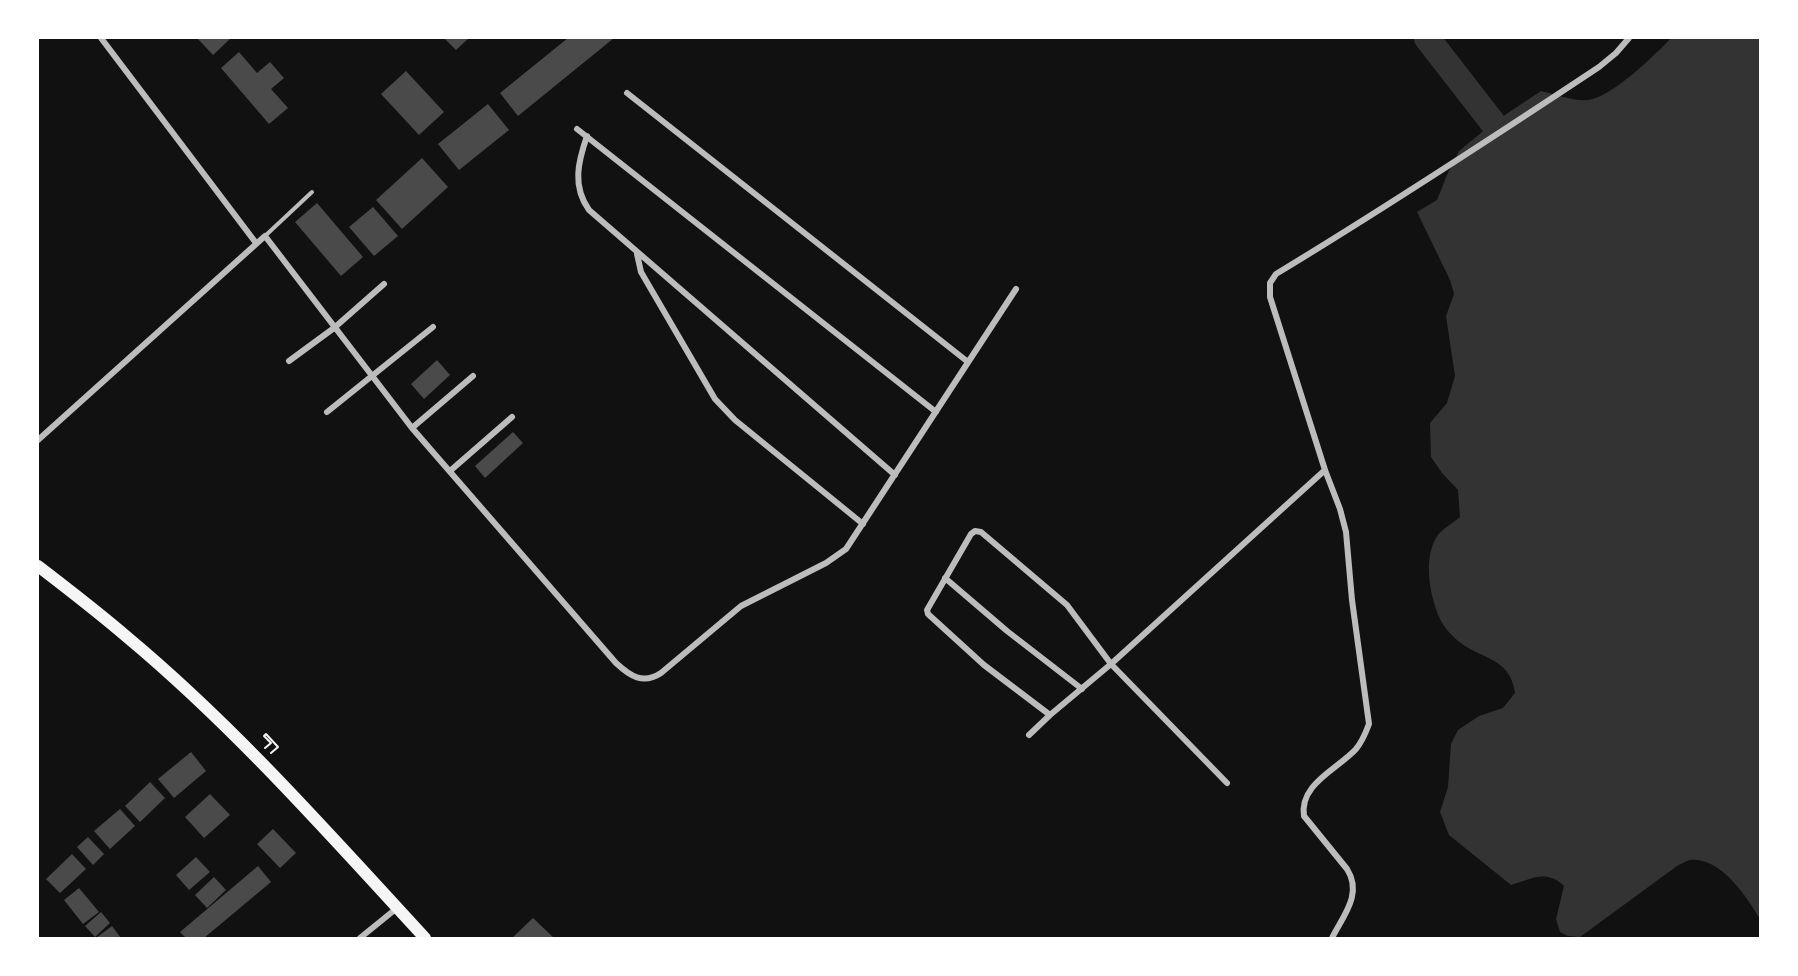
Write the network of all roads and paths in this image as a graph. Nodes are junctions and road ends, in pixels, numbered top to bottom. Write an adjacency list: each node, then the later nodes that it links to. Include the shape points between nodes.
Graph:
1 (101, 38): 8 (street)
2 (1629, 38): 23 (street, via 1599,67 1461,160 1276,274 1270,283 1270,297)
3 (627, 93): 15 (street)
4 (577, 129): 5 (street)
5 (586, 136): 9 (street, via 577,183 583,203); 19 (street)
6 (312, 192): 7 (lane)
7 (265, 236): 8 (street); 13 (street)
8 (256, 243): 22 (street)
9 (637, 254): 25 (street); 26 (street, via 641,272 715,399 735,420)
10 (384, 284): 13 (street)
11 (1016, 289): 15 (street)
12 (433, 327): 16 (street)
13 (334, 328): 14 (street); 16 (street)
14 (289, 361)
15 (968, 362): 19 (street)
16 (371, 376): 18 (street); 21 (street)
17 (473, 376): 21 (street)
18 (327, 412)
19 (936, 412): 25 (street)
20 (512, 417): 24 (street)
21 (412, 428): 24 (street)
22 (38, 440)
23 (1325, 470): 29 (street); 39 (street, via 1346,532 1369,724 1357,748 1313,787 1303,808 1304,816 1352,877 1353,898)
24 (450, 471): 26 (street, via 616,663 628,674 644,680 661,672 741,606 834,559)
25 (895, 475): 26 (street)
26 (863, 524)
27 (38, 566): 36 (main road, via 128,637 194,697)
28 (945, 578): 29 (street, via 971,534 981,532 1067,605); 30 (street); 31 (street, via 927,610 930,617 984,665)
29 (1111, 664): 30 (street); 35 (street)
30 (1082, 689): 31 (street)
31 (1050, 715): 32 (street)
32 (1029, 735)
33 (271, 743): 34 (path, via 265,734 278,747)
34 (271, 753)
35 (1227, 783)
36 (398, 908): 37 (street); 38 (main road)
37 (360, 939)
38 (425, 939)
39 (1332, 939)

